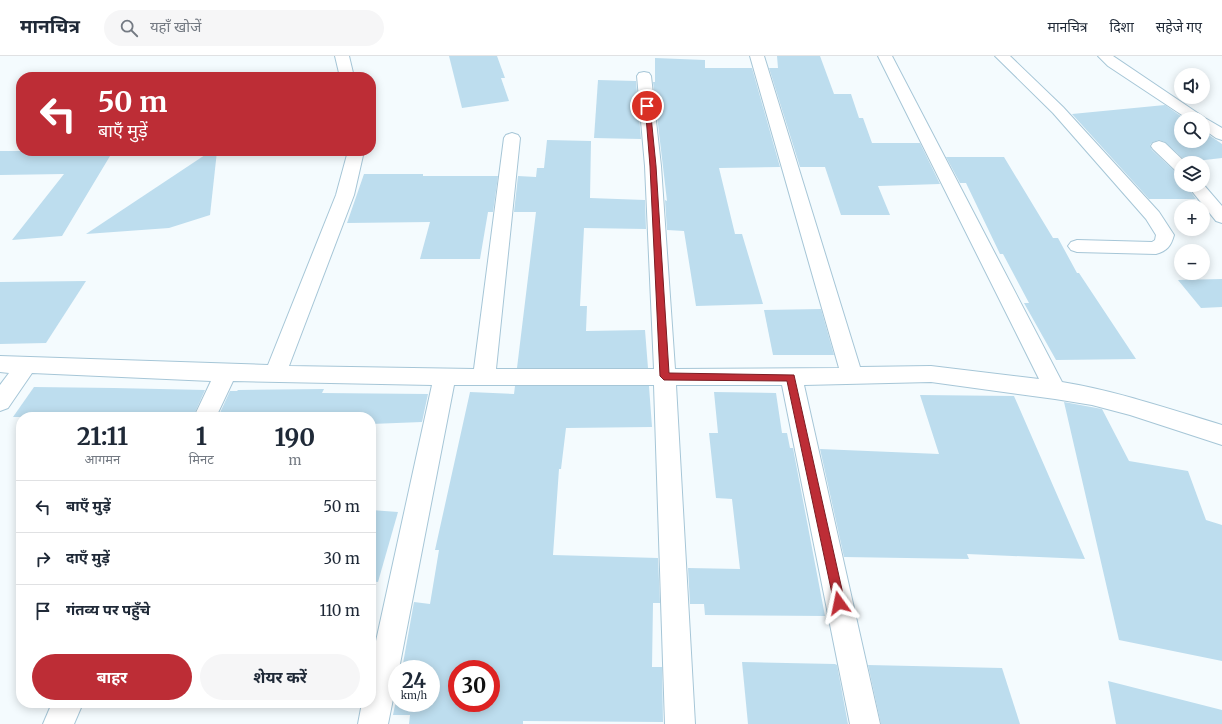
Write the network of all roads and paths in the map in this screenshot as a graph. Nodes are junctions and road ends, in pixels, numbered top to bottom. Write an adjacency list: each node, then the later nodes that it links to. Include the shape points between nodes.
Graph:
1 (342, 56): 6 (street)
2 (757, 56): 22 (street)
3 (885, 56): 27 (street)
4 (1002, 56): 17 (street, via 1058,110 1153,216 1165,235 1163,243 1156,248)
5 (1105, 56): 8 (street)
6 (346, 72)
7 (644, 76): 23 (street, via 653,166)
8 (1187, 112)
9 (1210, 127): 10 (street)
10 (1222, 135)
11 (512, 138): 25 (street)
12 (1159, 146): 14 (street)
13 (355, 156): 21 (street, via 345,195)
14 (1174, 160)
15 (1202, 192): 16 (street)
16 (1222, 217)
17 (1077, 246)
18 (0, 364): 19 (street)
19 (27, 364): 20 (street); 28 (street)
20 (226, 373): 21 (street); 29 (street)
21 (276, 373): 24 (street)
22 (852, 375): 26 (street); 27 (street, via 931,374)
23 (664, 376): 25 (street); 26 (street); 34 (street)
24 (445, 377): 25 (street); 33 (street)
25 (484, 377)
26 (791, 377): 35 (street)
27 (1055, 390): 30 (street, via 1130,406)
28 (0, 402)
29 (207, 412)
30 (1222, 435)
31 (66, 708): 32 (street)
32 (58, 724)
33 (373, 724)
34 (680, 724)
35 (865, 724)

